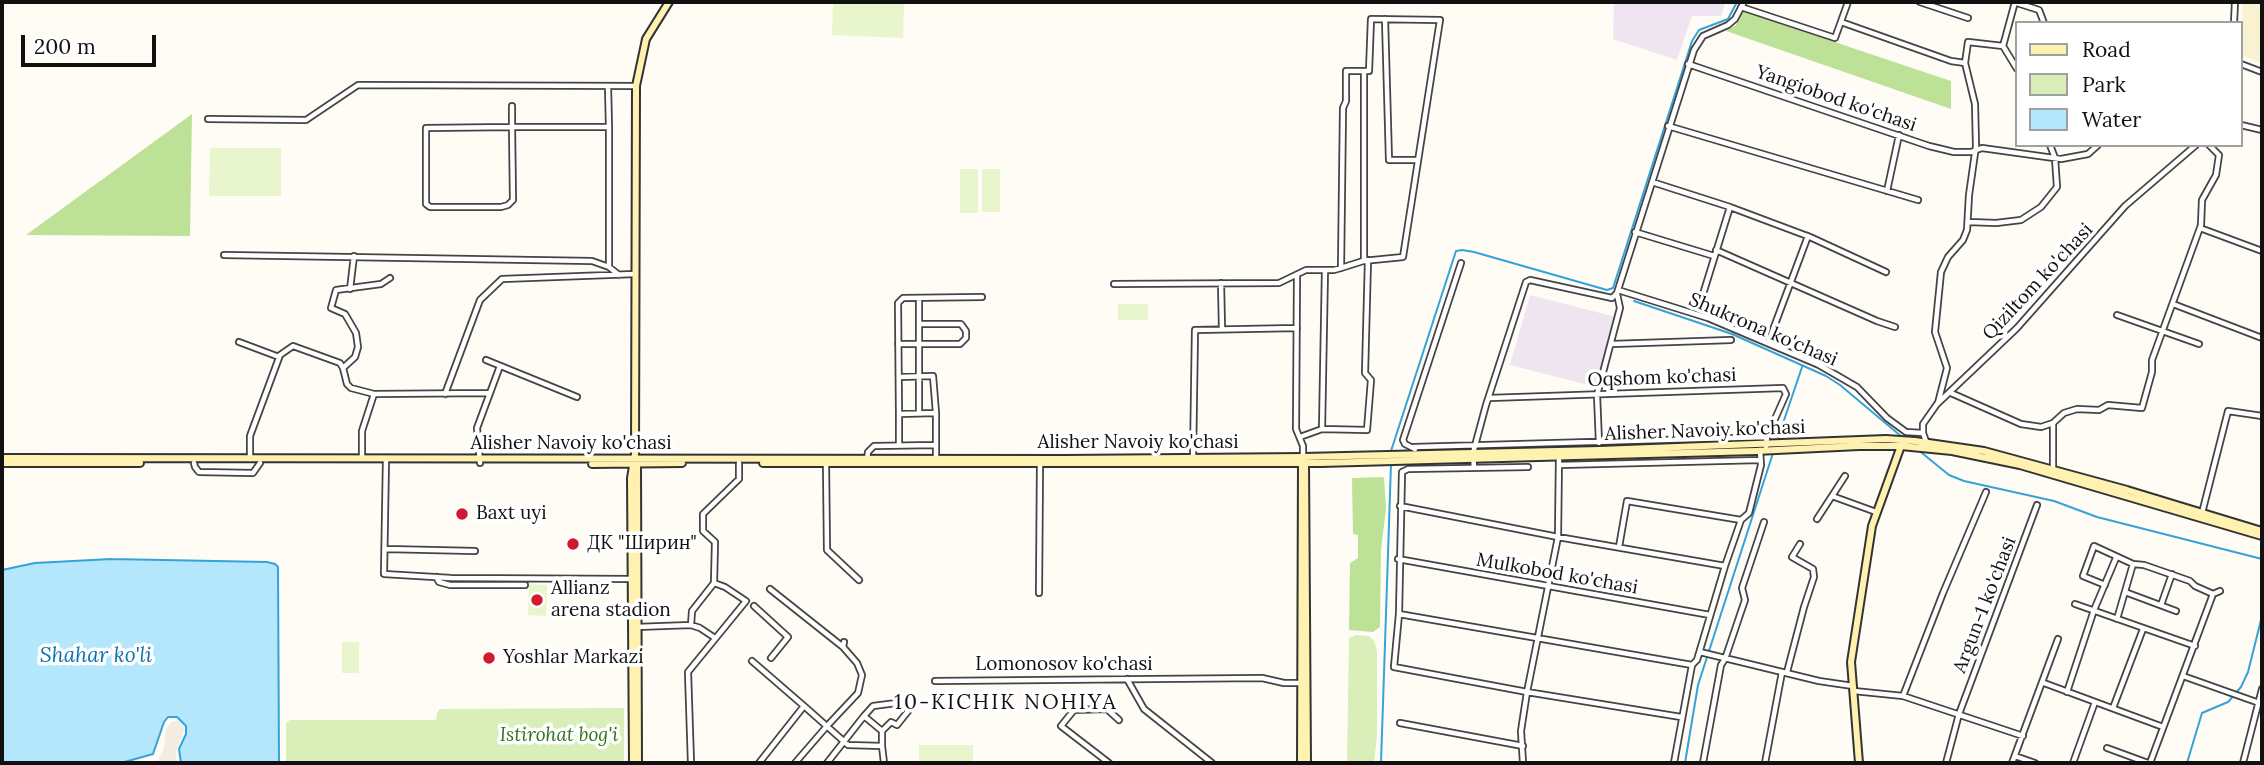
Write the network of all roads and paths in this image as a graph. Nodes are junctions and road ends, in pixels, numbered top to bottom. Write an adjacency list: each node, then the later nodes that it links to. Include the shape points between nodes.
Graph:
1 (669, 2): 20 (main road, via 646,39)
2 (1848, 2): 11 (street)
3 (1920, 2): 7 (street)
4 (2015, 2): 9 (street, via 2039,10); 12 (street)
5 (2235, 2): 10 (street)
6 (1742, 4): 11 (street, via 1835,38); 14 (street, via 1728,25 1703,36)
7 (1968, 18)
8 (1385, 19): 17 (street, via 1371,19 1369,71); 35 (street, via 1389,160); 35 (street, via 1440,20)
9 (2043, 21)
10 (2234, 21)
11 (1841, 22): 13 (street)
12 (2003, 46): 13 (street, via 1968,42); 16 (street)
13 (1965, 63): 33 (street, via 1975,104)
14 (1688, 64): 24 (street); 28 (street, Yangiobod ko'chasi)
15 (2243, 65): 18 (street)
16 (2016, 67)
17 (1364, 71): 49 (street); 52 (street, via 1346,71)
18 (2262, 72)
19 (608, 86): 20 (street); 22 (street, via 358,85 306,120); 26 (street)
20 (636, 86): 55 (main road)
21 (512, 106): 25 (street)
22 (208, 119)
23 (2243, 125): 27 (street)
24 (1668, 126): 36 (street); 37 (street)
25 (512, 127): 25 (street, via 513,200 508,205 426,204 426,128); 26 (street)
26 (609, 127): 51 (street)
27 (2262, 130)
28 (1899, 135): 33 (street, Yangiobod ko'chasi, via 1954,152); 37 (street)
29 (2051, 147): 34 (street)
30 (2096, 147): 34 (street, via 2088,154)
31 (2194, 147): 89 (street, Qiziltom ko'chasi, via 2125,206 2017,328)
32 (2210, 147): 41 (street, via 2219,155 2216,175 2202,200)
33 (1975, 149): 34 (street); 40 (street)
34 (2055, 158): 40 (street, via 2057,187 2041,206 2021,220)
35 (1418, 160): 49 (street, via 1403,257)
36 (1652, 182): 39 (street); 42 (street)
37 (1887, 191): 38 (street)
38 (1918, 201)
39 (1730, 207): 43 (street); 44 (street)
40 (1969, 222): 95 (street, via 1963,240 1941,272 1935,332 1947,368)
41 (2200, 228): 45 (street); 66 (street)
42 (1635, 232): 48 (street); 63 (street)
43 (1808, 236): 54 (street); 59 (street)
44 (1716, 250): 48 (street); 59 (street)
45 (2262, 251)
46 (224, 255): 47 (street)
47 (354, 256): 51 (street, via 592,261); 62 (street)
48 (1714, 256): 67 (street)
49 (1366, 261): 52 (street); 101 (street, via 1365,373 1371,380 1367,430)
50 (1461, 263): 111 (street, via 1403,440)
51 (609, 267): 56 (street)
52 (1341, 268): 53 (street)
53 (1325, 270): 57 (street, via 1306,270); 101 (street)
54 (1886, 272)
55 (635, 274): 56 (street); 122 (main road)
56 (619, 275): 91 (street, via 502,279 480,300)
57 (1297, 276): 60 (street, via 1279,283); 71 (street)
58 (390, 278): 62 (street)
59 (1791, 281): 70 (street); 77 (street)
60 (1221, 283): 61 (street); 72 (street)
61 (1114, 284)
62 (350, 289): 85 (street, via 336,290 331,308 345,314 356,332 355,357)
63 (1617, 291): 77 (street, Shukrona ko'chasi, via 1708,318); 79 (street, via 1620,308); 94 (street, Shukrona ko'chasi, via 1612,298 1528,280)
64 (982, 297): 65 (street)
65 (919, 298): 69 (street); 81 (street, via 903,298 898,303)
66 (2173, 304): 73 (street); 74 (street)
67 (1699, 307)
68 (2117, 315): 73 (street)
69 (919, 324): 78 (street); 78 (street, via 961,324 966,334 960,344)
70 (1895, 327)
71 (1297, 328): 72 (street); 103 (street, via 1296,429)
72 (1222, 329): 117 (street, via 1195,330)
73 (2162, 332): 80 (street); 100 (street, via 2142,408 2108,404 2099,410 2077,409)
74 (2262, 338)
75 (1731, 340): 79 (street, Shukrona ko'chasi)
76 (239, 342): 82 (street)
77 (1768, 343): 102 (street, Shukrona ko'chasi, via 1848,381 1906,432)
78 (919, 344): 81 (street); 86 (street)
79 (1612, 344): 92 (street)
80 (2199, 344)
81 (898, 345): 87 (street)
82 (279, 357): 85 (street, via 293,346); 126 (street, via 250,436)
83 (486, 360): 84 (street)
84 (500, 366): 88 (street); 93 (street)
85 (343, 368): 90 (street, via 351,388)
86 (919, 376): 87 (street); 96 (street); 97 (street, via 934,377)
87 (899, 377): 98 (street)
88 (490, 393): 91 (street); 128 (street, via 477,428)
89 (1951, 393): 95 (street, Qiziltom ko'chasi); 100 (street, via 2021,424 2041,427)
90 (374, 394): 91 (street); 119 (street, via 362,431)
91 (445, 394)
92 (1597, 394): 94 (street, Oqshom ko'chasi); 104 (street, Oqshom ko'chasi, via 1783,388 1786,394); 105 (street)
93 (577, 397)
94 (1489, 398): 106 (street)
95 (1937, 404): 102 (street, Qiziltom ko'chasi, via 1923,424)
96 (919, 413): 97 (street); 98 (street)
97 (936, 413): 108 (street)
98 (899, 414): 110 (street)
99 (2262, 416): 150 (street, via 2228,411)
100 (2053, 423): 142 (street)
101 (1322, 429): 103 (street)
102 (1923, 433): 109 (street)
103 (1300, 437): 131 (street)
104 (1767, 437): 105 (street); 112 (street)
105 (1599, 441): 106 (street); 113 (street)
106 (1476, 444): 111 (street); 115 (street)
107 (1908, 444): 109 (main road, Alisher Navoiy ko'chasi); 112 (main road, Alisher Navoiy ko'chasi); 149 (main road)
108 (936, 445): 110 (street); 121 (street)
109 (1927, 445): 142 (main road, Alisher Navoiy ko'chasi, via 1984,451)
110 (899, 446): 120 (street, via 874,446)
111 (1414, 447): 116 (street)
112 (1765, 448): 113 (main road, Alisher Navoiy ko'chasi); 123 (street)
113 (1599, 453): 114 (main road, Alisher Navoiy ko'chasi); 137 (street)
114 (1559, 454): 115 (main road, Alisher Navoiy ko'chasi); 138 (street)
115 (1473, 456): 116 (main road, Alisher Navoiy ko'chasi); 140 (street)
116 (1420, 457): 118 (main road, Alisher Navoiy ko'chasi); 141 (street)
117 (1193, 458): 130 (main road, Alisher Navoiy ko'chasi); 131 (main road, Alisher Navoiy ko'chasi)
118 (1384, 458): 131 (main road, Alisher Navoiy ko'chasi); 134 (main road, Alisher Navoiy ko'chasi)
119 (362, 459): 126 (main road, Alisher Navoiy ko'chasi); 127 (main road, Alisher Navoiy ko'chasi)
120 (867, 459): 121 (main road, Alisher Navoiy ko'chasi); 122 (main road, Alisher Navoiy ko'chasi)
121 (936, 459): 129 (main road, Alisher Navoiy ko'chasi)
122 (635, 460): 128 (main road, Alisher Navoiy ko'chasi); 132 (main road, Alisher Navoiy ko'chasi); 166 (main road)
123 (1760, 460): 137 (street); 152 (street, via 1749,513)
124 (2, 461): 125 (main road, Alisher Navoiy ko'chasi)
125 (168, 461): 126 (main road, Alisher Navoiy ko'chasi); 126 (main road, Alisher Navoiy ko'chasi)
126 (255, 461): 127 (main road, Alisher Navoiy ko'chasi)
127 (386, 461): 128 (main road, Alisher Navoiy ko'chasi); 158 (street)
128 (480, 461)
129 (975, 461): 130 (main road, Alisher Navoiy ko'chasi); 135 (main road, Alisher Navoiy ko'chasi); 136 (main road, Alisher Navoiy ko'chasi)
130 (1099, 461): 133 (main road, Alisher Navoiy ko'chasi); 136 (main road, Alisher Navoiy ko'chasi)
131 (1303, 461): 133 (main road, Alisher Navoiy ko'chasi); 134 (main road, Alisher Navoiy ko'chasi); 143 (main road)
132 (739, 463): 135 (main road, Alisher Navoiy ko'chasi); 168 (street, via 739,479 703,514 703,531 715,542)
133 (1283, 463): 143 (main road)
134 (1318, 463): 143 (main road)
135 (826, 464): 167 (street, via 827,550)
136 (1040, 464): 175 (street)
137 (1599, 464): 138 (street)
138 (1559, 465): 155 (street)
139 (1528, 467): 140 (street)
140 (1474, 468): 141 (street)
141 (1424, 469): 148 (street, via 1402,472)
142 (2053, 472): 150 (main road, Alisher Navoiy ko'chasi)
143 (1303, 476): 201 (main road)
144 (1845, 476): 146 (street)
145 (1986, 492): 207 (street)
146 (1832, 496): 149 (street); 151 (street)
147 (2038, 505): 212 (street, Argun-1 ko'chasi)
148 (1400, 506): 155 (street, Mulkobod ko'chasi); 161 (street)
149 (1876, 512): 203 (main road, via 1851,662)
150 (2202, 515): 154 (main road, Alisher Navoiy ko'chasi)
151 (1817, 519)
152 (1741, 520): 157 (street, Mulkobod ko'chasi, via 1627,501); 163 (street)
153 (1764, 523): 194 (street, via 1742,588 1745,600)
154 (2261, 534)
155 (1558, 537): 157 (street, Mulkobod ko'chasi); 171 (street)
156 (1800, 544): 197 (street, via 1792,557 1813,569 1814,577)
157 (1619, 547): 163 (street, Mulkobod ko'chasi)
158 (386, 549): 159 (street); 165 (street, via 384,574)
159 (475, 551)
160 (2116, 558): 162 (street); 169 (street); 169 (street, via 2094,547 2083,576)
161 (1398, 559): 171 (street, Mulkobod ko'chasi); 182 (street)
162 (2133, 564): 164 (street); 174 (street)
163 (1725, 566): 183 (street)
164 (2172, 574): 176 (street); 178 (street)
165 (436, 578): 166 (street); 170 (street, via 450,585)
166 (634, 579): 186 (main road)
167 (859, 580)
168 (714, 583): 185 (street, via 692,611); 188 (street, via 746,601)
169 (2105, 584): 180 (street)
170 (525, 585)
171 (1547, 587): 183 (street, Mulkobod ko'chasi); 189 (street)
172 (770, 589): 217 (street, via 844,645 862,675 858,693)
173 (2220, 591): 176 (street)
174 (2125, 592): 178 (street); 184 (street)
175 (1039, 593)
176 (2213, 594): 191 (street)
177 (2075, 604): 180 (street)
178 (2161, 605): 181 (street)
179 (754, 606): 193 (street, via 788,637)
180 (2094, 610): 184 (street); 206 (street)
181 (2176, 611)
182 (1399, 614): 189 (street); 205 (street, via 1394,667)
183 (1710, 615): 192 (street)
184 (2116, 618): 187 (street)
185 (691, 625): 186 (street); 188 (street)
186 (634, 627): 226 (main road); 227 (main road)
187 (2143, 629): 191 (street); 211 (street)
188 (715, 638): 228 (street, via 688,672)
189 (1536, 639): 196 (street); 205 (street)
190 (2058, 639): 202 (street)
191 (2195, 646): 198 (street)
192 (1700, 652): 194 (street); 196 (street)
193 (771, 658)
194 (1723, 659): 197 (street); 239 (street)
195 (752, 662): 210 (street)
196 (1692, 665): 214 (street)
197 (1785, 672): 203 (street); 240 (street)
198 (2183, 676): 209 (street); 218 (street)
199 (1127, 679): 200 (street, Lomonosov ko'chasi); 201 (street, Lomonosov ko'chasi, via 1262,678); 234 (street, via 1144,709)
200 (935, 681)
201 (1303, 683): 235 (main road); 236 (main road)
202 (2044, 683): 206 (street); 220 (street)
203 (1853, 688): 207 (street); 241 (main road)
204 (2262, 689): 209 (street)
205 (1527, 692): 214 (street); 223 (street)
206 (2067, 692): 208 (street)
207 (1903, 696): 212 (street)
208 (2095, 702): 211 (street); 245 (street)
209 (2260, 704): 247 (street)
210 (804, 706): 217 (street); 229 (street)
211 (2113, 708): 218 (street)
212 (1959, 714): 220 (street); 242 (street, Argun-1 ko'chasi)
213 (864, 716): 219 (street); 219 (street, via 873,706 914,702 897,725 891,722); 221 (street)
214 (1681, 717): 238 (street)
215 (1119, 720): 233 (street, via 1107,709 1074,710 1061,726)
216 (1400, 723): 223 (street)
217 (827, 726): 221 (street); 230 (street)
218 (2163, 727): 246 (street)
219 (882, 731): 222 (street)
220 (2023, 736): 225 (street)
221 (843, 740): 222 (street, via 848,745); 231 (street)
222 (882, 746): 232 (street)
223 (1522, 746): 237 (street)
224 (2108, 748): 246 (street)
225 (2015, 756): 243 (street); 244 (street)
226 (633, 763)
227 (638, 763)
228 (691, 763)
229 (759, 763)
230 (795, 763)
231 (827, 763)
232 (884, 763)
233 (1109, 763)
234 (1212, 763)
235 (1301, 763)
236 (1307, 763)
237 (1523, 763)
238 (1674, 763)
239 (1703, 763)
240 (1765, 763)
241 (1859, 763)
242 (1946, 763)
243 (2012, 763)
244 (2035, 763)
245 (2073, 763)
246 (2149, 763)
247 (2243, 763)

